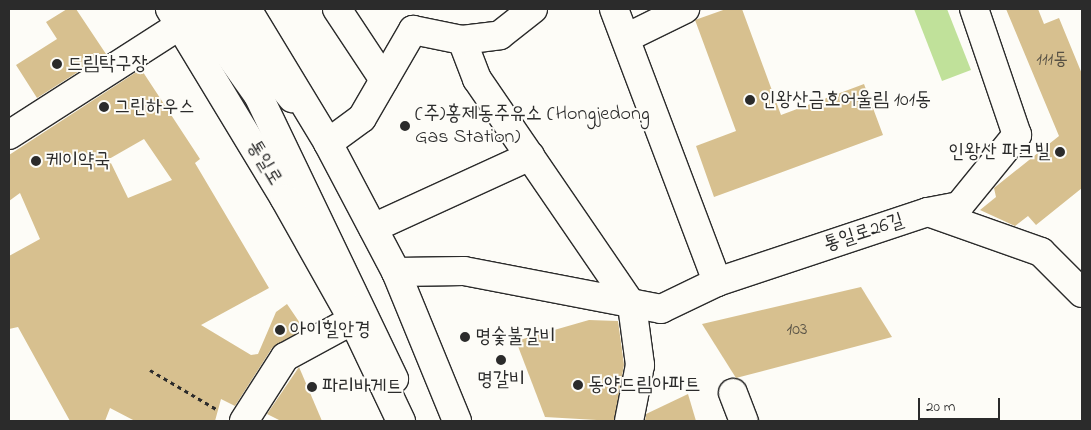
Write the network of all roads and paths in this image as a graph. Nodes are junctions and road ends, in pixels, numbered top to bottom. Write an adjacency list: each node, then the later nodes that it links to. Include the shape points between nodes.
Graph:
1 (219, 9): 12 (street)
2 (247, 9): 12 (street)
3 (337, 9): 11 (street)
4 (533, 9): 10 (street, via 500,35)
5 (614, 9): 9 (street)
6 (685, 9): 9 (street)
7 (974, 9): 15 (street, via 1017,134 959,206)
8 (183, 14): 13 (street); 21 (street, 통일로); 26 (street, via 258,95 371,324)
9 (626, 38): 18 (street)
10 (462, 40): 11 (street, via 413,30); 14 (street, via 477,79)
11 (384, 80): 12 (street, via 362,118)
12 (322, 134): 16 (street)
13 (9, 135)
14 (530, 156): 16 (street); 20 (street)
15 (928, 212): 18 (street, 통일로26길); 19 (street, 통일로26길, via 1041,252)
16 (373, 228): 17 (street)
17 (396, 272): 20 (street, 통일로26길, via 464,271); 27 (street)
18 (717, 282): 20 (street, 통일로26길, via 661,310)
19 (1082, 293)
20 (632, 305): 28 (street, via 640,365)
21 (353, 320): 24 (street, via 285,357); 25 (street, 통일로)
22 (150, 370): 24 (path)
23 (733, 393): 29 (street)
24 (233, 417)
25 (401, 421)
26 (410, 421)
27 (457, 421)
28 (629, 421)
29 (744, 421)

